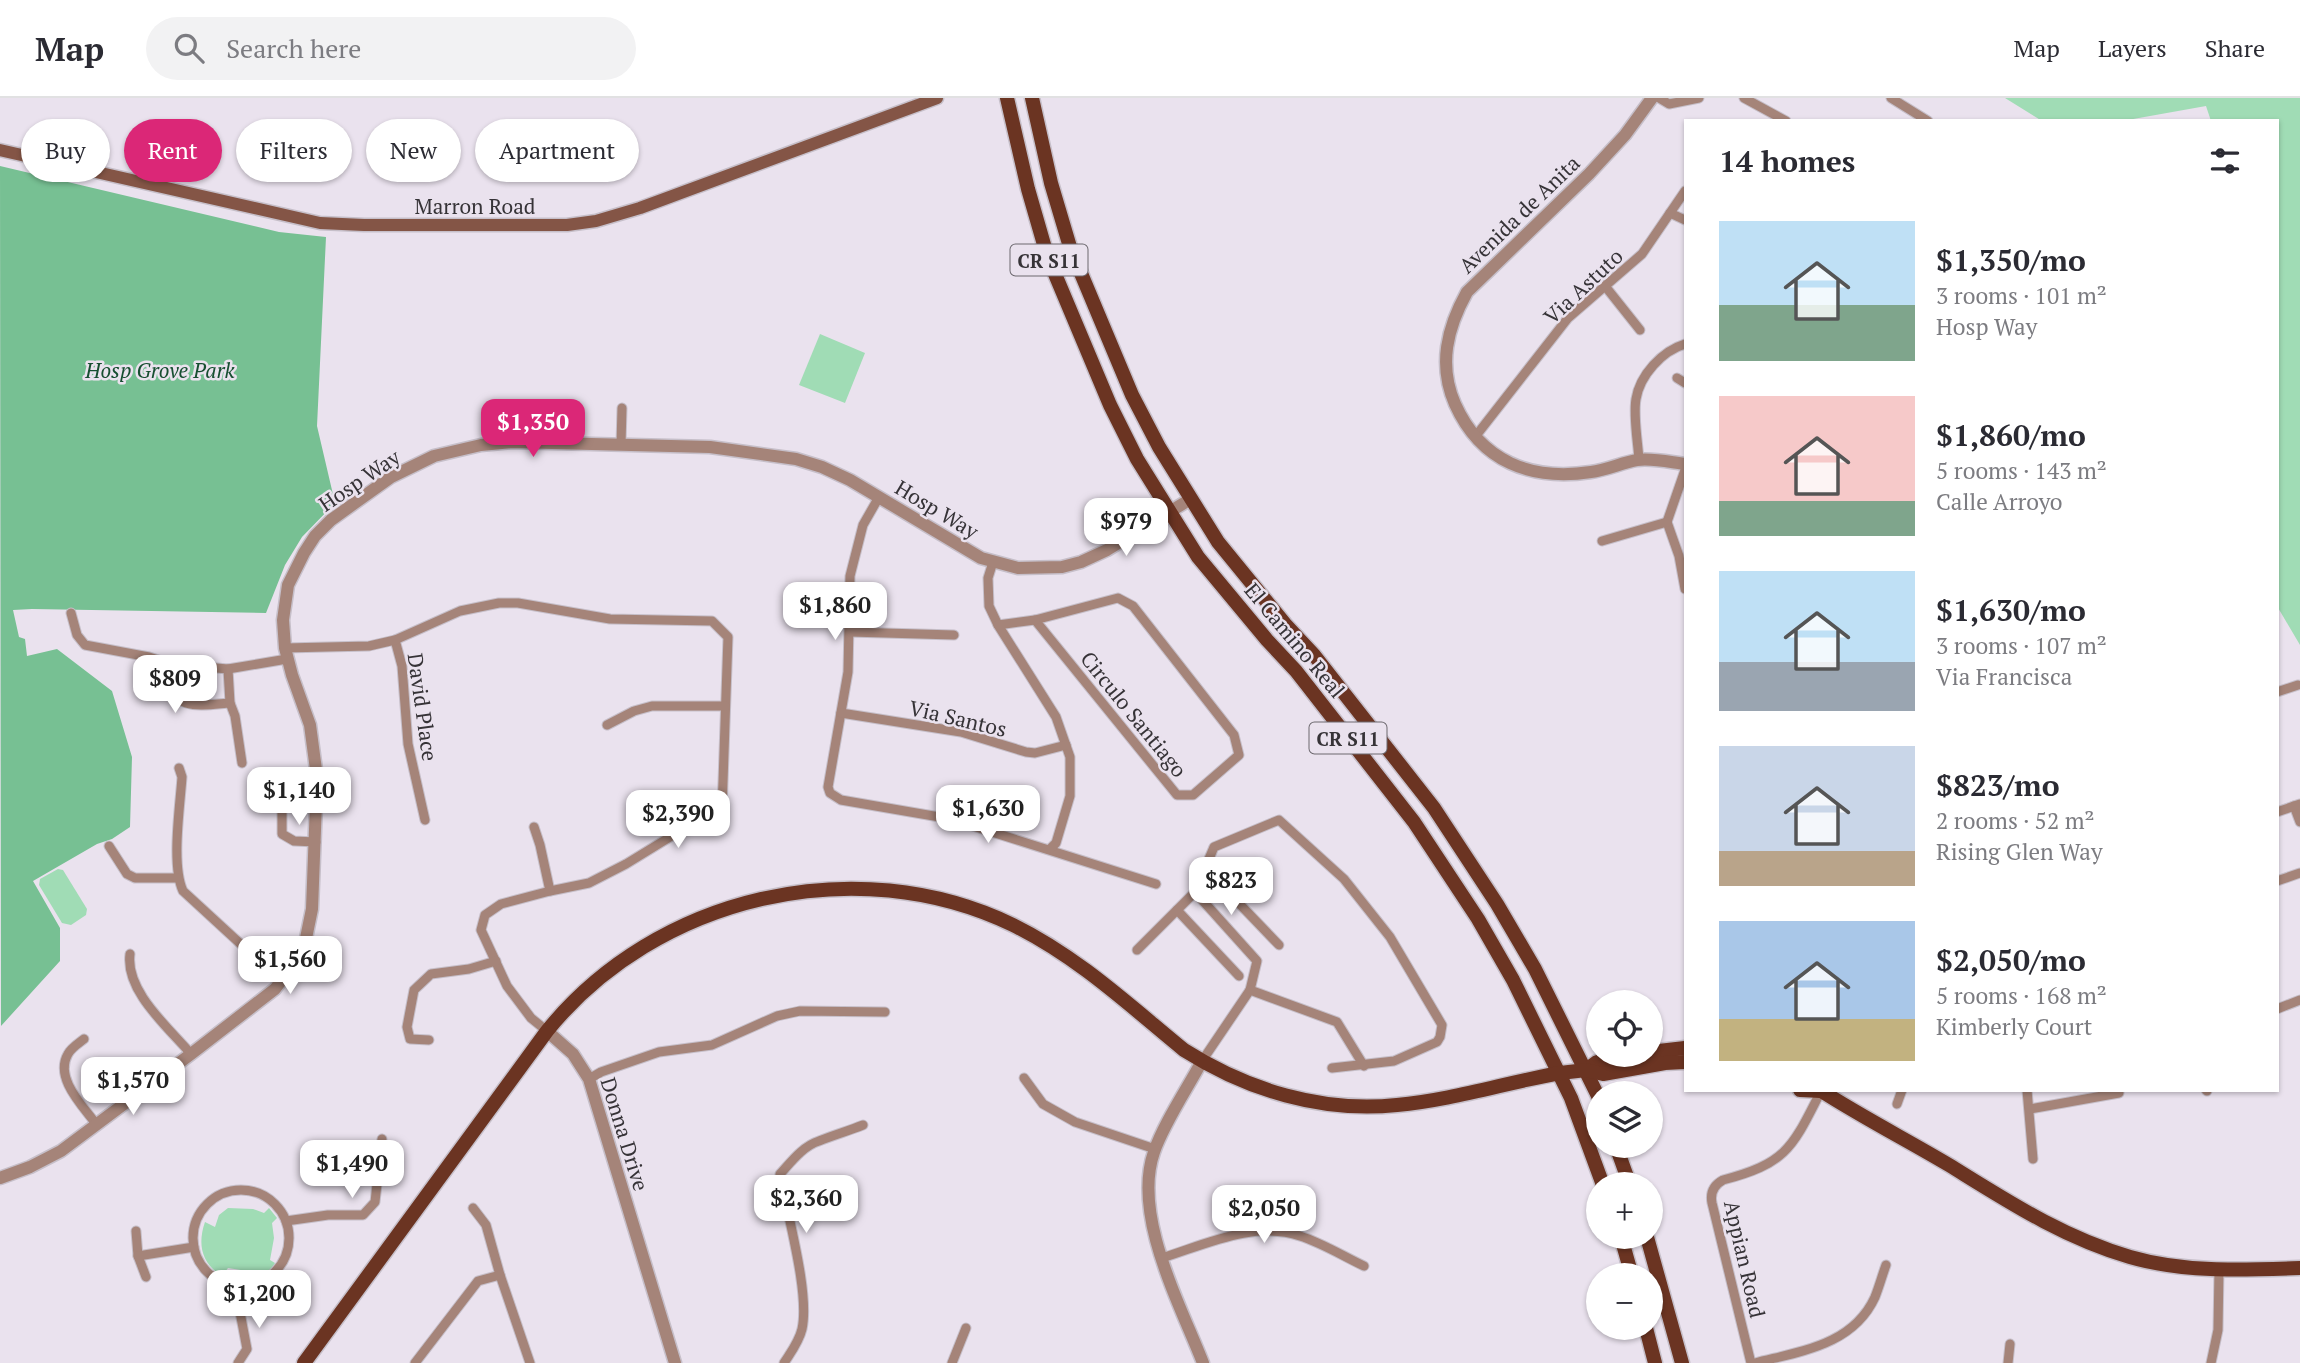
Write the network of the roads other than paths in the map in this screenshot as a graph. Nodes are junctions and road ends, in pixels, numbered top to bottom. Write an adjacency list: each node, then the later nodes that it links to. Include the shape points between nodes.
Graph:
1 (937, 98): 11 (main road, Marron Road, via 640,208 567,225 320,223)
2 (1007, 98): 26 (main road, El Camino Real / CR S11, via 1048,256 1110,405)
3 (1032, 98): 25 (main road, El Camino Real / CR S11, via 1070,247 1132,395)
4 (1652, 98): 19 (street, Avenida de Anita, via 1625,135 1476,283 1458,308 1446,341 1447,380)
5 (1659, 98): 6 (street, via 1669,104)
6 (1699, 98)
7 (1744, 98): 9 (street)
8 (1891, 98): 10 (street)
9 (1782, 119)
10 (1925, 119)
11 (0, 150)
12 (1684, 192): 13 (street, Via Astuto)
13 (1670, 213): 14 (street); 15 (street, Via Astuto, via 1642,254)
14 (1684, 220)
15 (1605, 286): 16 (street); 19 (street, Via Astuto, via 1568,318)
16 (1640, 330)
17 (1684, 345): 21 (street, via 1664,355 1647,373 1636,400)
18 (622, 408): 20 (street)
19 (1475, 437): 21 (street, Avenida de Anita, via 1507,461 1562,476)
20 (621, 444): 24 (street, Hosp Way, via 710,447 796,459); 37 (street, Hosp Way, via 481,445 433,456 391,477 331,520 304,553 288,585 283,620)
21 (1639, 460): 22 (street, Avenida de Anita)
22 (1684, 464)
23 (1684, 473): 27 (street)
24 (879, 497): 29 (street, Hosp Way); 34 (street, via 863,525 850,576)
25 (1189, 500): 26 (street, Hosp Way); 87 (main road, El Camino Real / CR S11, via 1434,808 1508,922)
26 (1169, 513): 29 (street, Hosp Way, via 1082,562 1041,569); 88 (main road, El Camino Real / CR S11, via 1198,557 1296,671 1414,822 1485,930)
27 (1667, 522): 28 (street); 30 (street)
28 (1602, 541)
29 (993, 562): 33 (street, via 988,578 989,606)
30 (1684, 584)
31 (71, 613): 38 (street, via 85,645)
32 (1035, 620): 32 (street, Circulo Santiago, via 1177,795 1193,795 1239,755 1234,735 1133,606 1118,598 1107,599); 33 (street)
33 (998, 625): 46 (street, via 1056,717)
34 (850, 632): 35 (street); 44 (street)
35 (954, 635)
36 (395, 640): 37 (street); 43 (street, via 460,611 499,603 610,619 712,621 728,637); 52 (street, David Place, via 402,666 408,744)
37 (286, 654): 39 (street); 55 (street, Hosp Way, via 316,758)
38 (170, 664): 39 (street); 42 (street, via 172,691 180,702)
39 (228, 669): 42 (street)
40 (2298, 685): 41 (street)
41 (2279, 691)
42 (230, 703): 47 (street)
43 (725, 706): 45 (street, via 653,706); 63 (street, via 722,811 715,821 683,829 589,883)
44 (841, 713): 46 (street, Via Santos, via 961,732 1026,752); 57 (street, via 830,793 841,800 951,818)
45 (607, 725)
46 (1066, 745): 57 (street, via 1070,796)
47 (242, 763)
48 (179, 768): 60 (street)
49 (2297, 805): 51 (street); 53 (street)
50 (282, 810): 55 (street, via 282,834 294,841)
51 (2279, 811)
52 (425, 820)
53 (2300, 822)
54 (534, 827): 63 (street)
55 (316, 842): 71 (street, Hosp Way, via 308,934 304,948)
56 (110, 846): 60 (street, via 127,874 135,878)
57 (1051, 848): 62 (street)
58 (1205, 868): 64 (street); 66 (street); 84 (street, via 1214,846 1279,820 1344,879 1390,937 1441,1025 1437,1042 1394,1061)
59 (2300, 873): 61 (street)
60 (177, 878): 71 (street, via 183,891)
61 (2279, 880)
62 (1156, 884)
63 (550, 891): 69 (street, Donna Drive, via 501,904 485,915 481,930)
64 (1195, 892): 65 (street); 72 (street, via 1257,961)
65 (1177, 910): 67 (street); 70 (street)
66 (1279, 945)
67 (1137, 950)
68 (131, 954): 81 (street, via 136,989)
69 (496, 961): 76 (street, Donna Drive, via 507,986); 78 (street, via 431,974 414,990 407,1027 410,1039)
70 (1239, 976)
71 (281, 981): 81 (street, Hosp Way)
72 (1250, 990): 82 (street); 84 (street, via 1338,1023)
73 (2300, 1000): 74 (street)
74 (2279, 1008)
75 (885, 1012): 90 (street, via 777,1016 712,1045 659,1052)
76 (547, 1031): 82 (main road, via 604,974 694,920 779,895 859,889 939,900 1015,926 1068,956); 90 (street, Donna Drive, via 573,1054); 124 (main road)
77 (84, 1039): 99 (street, via 68,1053 65,1079)
78 (429, 1040)
79 (1684, 1048): 80 (main road)
80 (1663, 1051)
81 (191, 1054): 99 (street, Hosp Way)
82 (1202, 1061): 88 (main road, via 1278,1094 1358,1106 1435,1100); 102 (street)
83 (1684, 1062): 87 (main road, via 1603,1074)
84 (1364, 1066): 86 (street)
85 (1590, 1067): 87 (main road)
86 (1332, 1068)
87 (1586, 1070): 88 (main road); 91 (main road, El Camino Real / CR S11)
88 (1559, 1073): 104 (main road, El Camino Real / CR S11)
89 (1024, 1078): 102 (street, via 1043,1104 1075,1122)
90 (589, 1079): 127 (street, Donna Drive)
91 (1591, 1081)
92 (1820, 1092): 133 (street, Appian Road, via 1797,1136 1775,1161 1723,1180 1712,1191)
93 (1823, 1092): 116 (main road, via 2062,1233 2131,1257)
94 (1901, 1092): 97 (street)
95 (2027, 1092): 98 (street)
96 (2119, 1093): 98 (street)
97 (1897, 1104)
98 (2030, 1109): 103 (street)
99 (96, 1124): 105 (street, Hosp Way, via 61,1151)
100 (863, 1125): 128 (street, via 817,1141 779,1174 804,1300 800,1334)
101 (382, 1139): 107 (street, via 374,1202 363,1214)
102 (1155, 1149): 112 (street, via 1148,1202)
103 (2033, 1159)
104 (1598, 1172)
105 (0, 1178)
106 (473, 1208): 117 (street, via 486,1225)
107 (286, 1221): 109 (street, via 261,1194 230,1191 201,1211 194,1227); 119 (street, via 288,1248 280,1266 262,1280)
108 (136, 1231): 111 (street)
109 (194, 1247): 111 (street); 119 (street, via 209,1273)
110 (1650, 1249): 132 (main road)
111 (138, 1256): 118 (street)
112 (1162, 1258): 114 (street, via 1240,1235 1275,1230 1299,1235); 130 (street)
113 (1886, 1265): 133 (street, via 1874,1299 1846,1331 1828,1344)
114 (1364, 1266)
115 (2300, 1268): 116 (main road)
116 (2219, 1270): 135 (street, via 2218,1330)
117 (500, 1275): 125 (street, via 478,1281); 126 (street)
118 (146, 1277)
119 (240, 1285): 123 (street, via 247,1349)
120 (966, 1328): 129 (street)
121 (1649, 1340): 131 (main road)
122 (2010, 1344): 134 (street)
123 (238, 1363)
124 (304, 1363)
125 (415, 1363)
126 (530, 1363)
127 (674, 1363)
128 (784, 1363)
129 (951, 1363)
130 (1203, 1363)
131 (1655, 1363)
132 (1682, 1363)
133 (1753, 1363)
134 (2008, 1363)
135 (2211, 1363)

